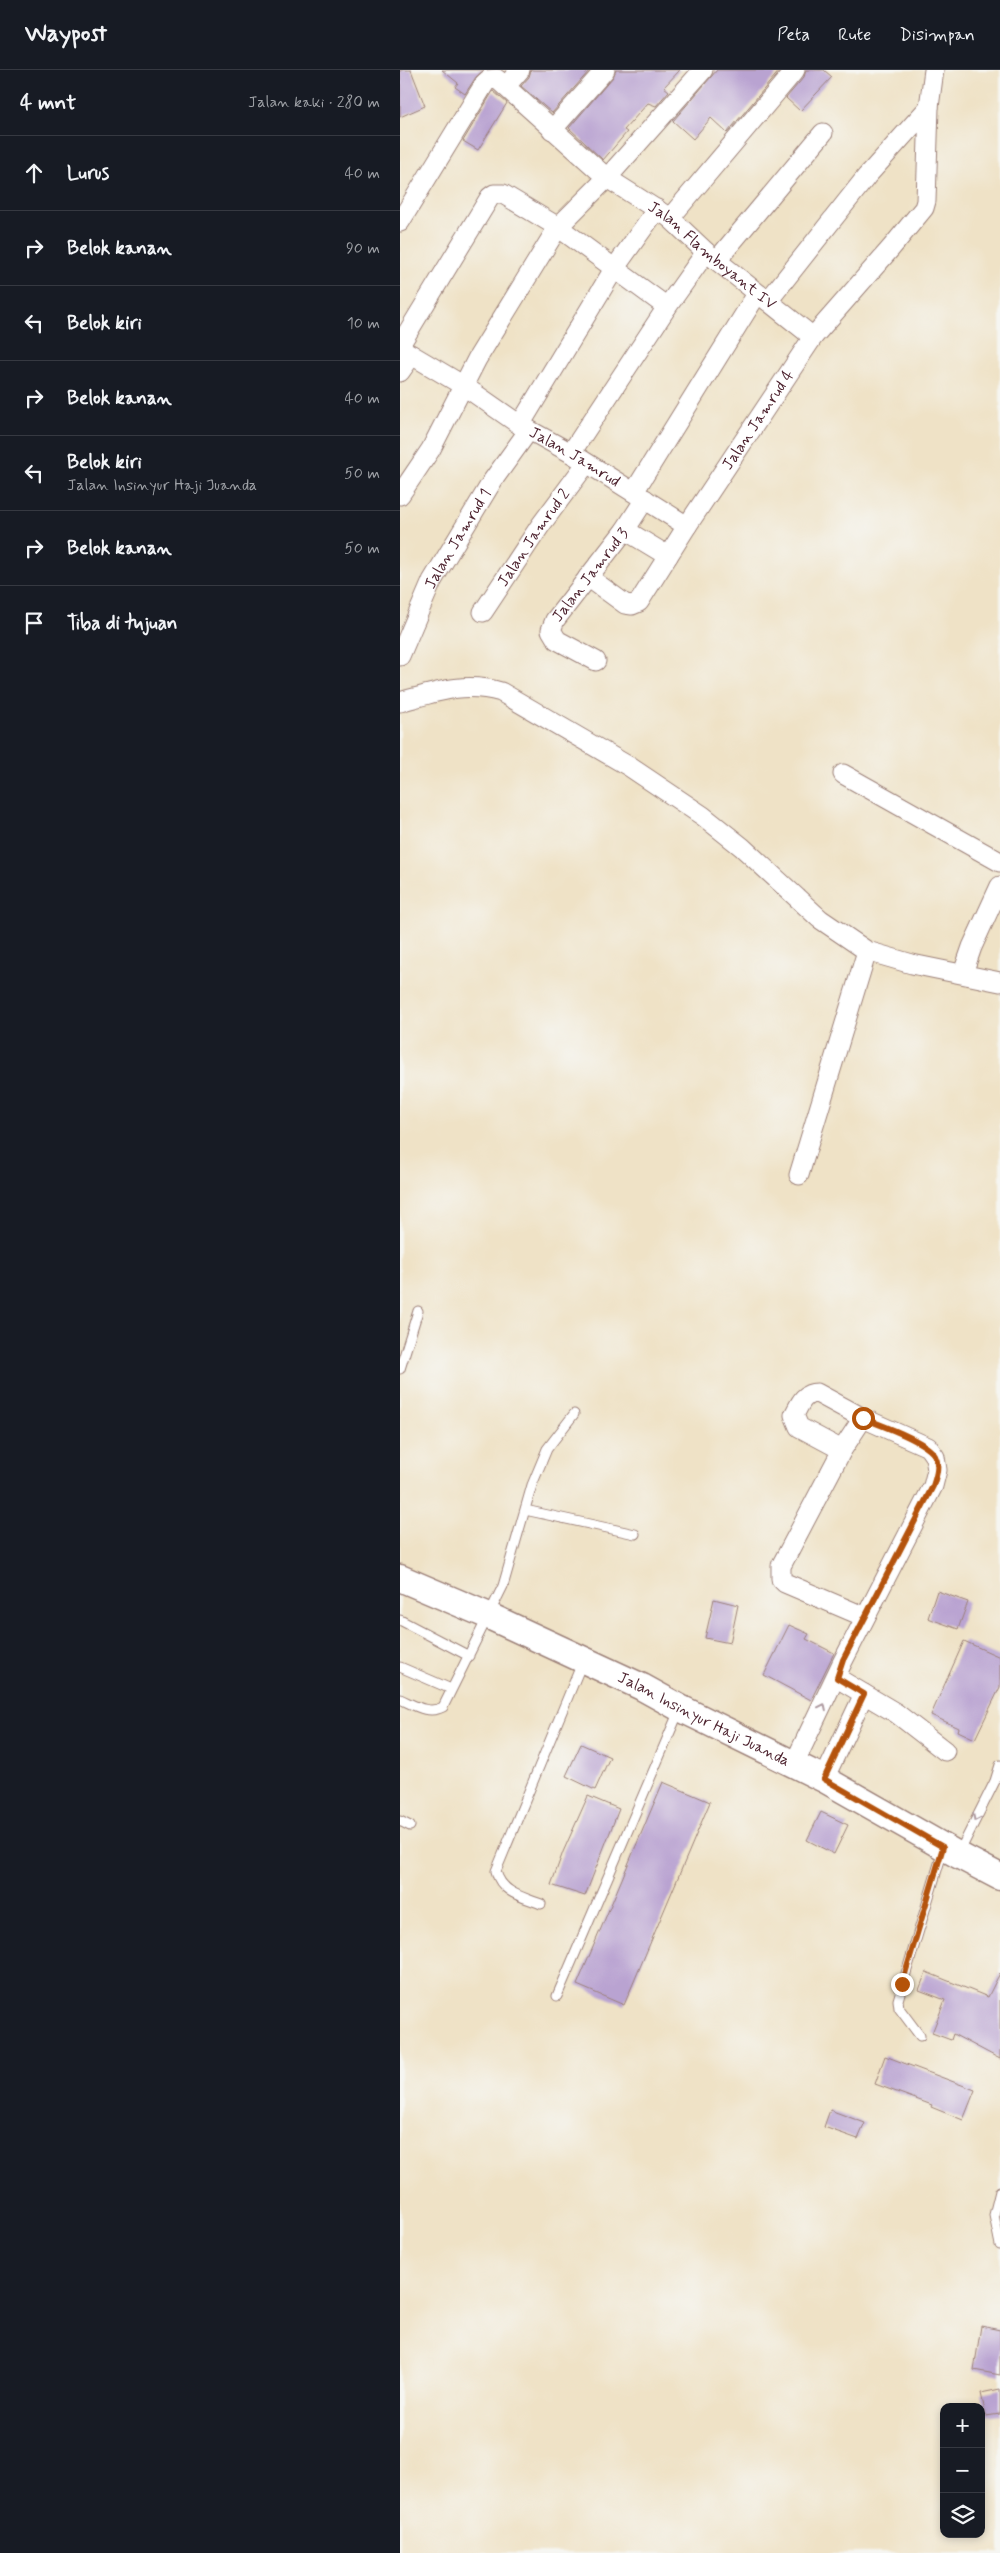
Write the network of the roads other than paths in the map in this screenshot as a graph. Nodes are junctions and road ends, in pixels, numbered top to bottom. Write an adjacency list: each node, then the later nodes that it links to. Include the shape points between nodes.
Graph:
1 (520, 70): 6 (street)
2 (605, 70): 8 (street)
3 (703, 70): 10 (street)
4 (795, 70): 11 (street, Jalan Jamrud 1)
5 (934, 70): 7 (street)
6 (506, 86): 8 (street, Jalan Flamboyant IV); 12 (street, via 492,78 485,84)
7 (929, 107): 16 (street, Jalan Jamrud 3); 18 (street, Jalan Jamrud 4, via 924,208)
8 (552, 130): 10 (street, Jalan Flamboyant IV)
9 (824, 133): 14 (street, Jalan Jamrud 2)
10 (607, 178): 11 (street, Jalan Flamboyant IV); 13 (street)
11 (664, 214): 14 (street, Jalan Flamboyant IV); 15 (street, Jalan Jamrud 1)
12 (400, 222)
13 (558, 227): 15 (street); 19 (street, via 503,194 490,196); 21 (street, via 477,359)
14 (711, 256): 16 (street, Jalan Flamboyant IV); 17 (street, Jalan Jamrud 2)
15 (614, 269): 17 (street); 22 (street, Jalan Jamrud 1)
16 (762, 297): 18 (street, Jalan Flamboyant IV); 25 (street, Jalan Jamrud 3)
17 (667, 307): 23 (street, Jalan Jamrud 2)
18 (812, 337): 26 (street, Jalan Jamrud 4)
19 (404, 349): 20 (street); 21 (street, Jalan Jamrud)
20 (400, 372)
21 (464, 386): 22 (street, Jalan Jamrud); 24 (street, via 431,449)
22 (525, 428): 23 (street, Jalan Jamrud); 31 (street, Jalan Jamrud 1, via 432,582)
23 (579, 458): 25 (street, Jalan Jamrud); 30 (street, Jalan Jamrud 2, via 540,526)
24 (400, 495)
25 (640, 496): 26 (street, Jalan Jamrud); 27 (street, Jalan Jamrud 3)
26 (687, 526): 28 (street, Jalan Jamrud 4)
27 (625, 530): 28 (street); 29 (street, Jalan Jamrud 3)
28 (668, 556): 29 (street, Jalan Jamrud 4, via 640,602 632,605 625,604)
29 (588, 578): 32 (street, Jalan Jamrud 3, via 554,620 551,630 557,640)
30 (483, 612)
31 (400, 656)
32 (596, 661)
33 (400, 702): 37 (street, via 456,687 482,686 501,692 630,767 703,816 742,847 820,919)
34 (843, 774): 35 (street)
35 (1000, 862)
36 (1000, 886): 38 (street)
37 (867, 951): 38 (street, via 912,964); 40 (street)
38 (963, 973): 39 (street)
39 (1000, 982)
40 (799, 1175)
41 (418, 1311): 42 (lane)
42 (400, 1369)
43 (574, 1414): 46 (lane, via 547,1449)
44 (863, 1418): 45 (street); 45 (street, via 817,1393 805,1396 794,1415 799,1427); 50 (street, via 928,1447 936,1457 937,1470 933,1486)
45 (842, 1450): 50 (street, via 780,1573 786,1583)
46 (525, 1510): 47 (lane); 49 (lane, via 504,1586)
47 (635, 1534)
48 (400, 1578): 49 (main road, Jalan Insinyur Haji Juanda)
49 (489, 1616): 52 (lane); 53 (main road, Jalan Insinyur Haji Juanda)
50 (866, 1617): 55 (street)
51 (400, 1620): 52 (lane)
52 (469, 1656): 56 (lane)
53 (583, 1660): 59 (main road, Jalan Insinyur Haji Juanda); 69 (lane, via 496,1871 499,1882 508,1890)
54 (400, 1667): 56 (lane)
55 (837, 1678): 57 (street); 61 (street, one-way to 55)
56 (451, 1689): 58 (lane, via 443,1707 434,1711)
57 (864, 1694): 60 (street, via 913,1725); 63 (street)
58 (400, 1699)
59 (680, 1708): 61 (main road, Jalan Insinyur Haji Juanda); 70 (lane)
60 (946, 1751)
61 (794, 1764): 63 (main road, Jalan Insinyur Haji Juanda)
62 (1000, 1765): 64 (lane)
63 (824, 1779): 67 (main road, Jalan Insinyur Haji Juanda)
64 (997, 1782): 67 (lane, one-way to 67)
65 (400, 1821): 66 (lane)
66 (410, 1826)
67 (951, 1851): 68 (main road, Jalan Insinyur Haji Juanda); 71 (lane, via 898,2000 899,2008)
68 (1000, 1877)
69 (541, 1904)
70 (557, 1996)
71 (920, 2036)
72 (1000, 2191): 73 (lane, via 994,2215)
73 (1000, 2245)

